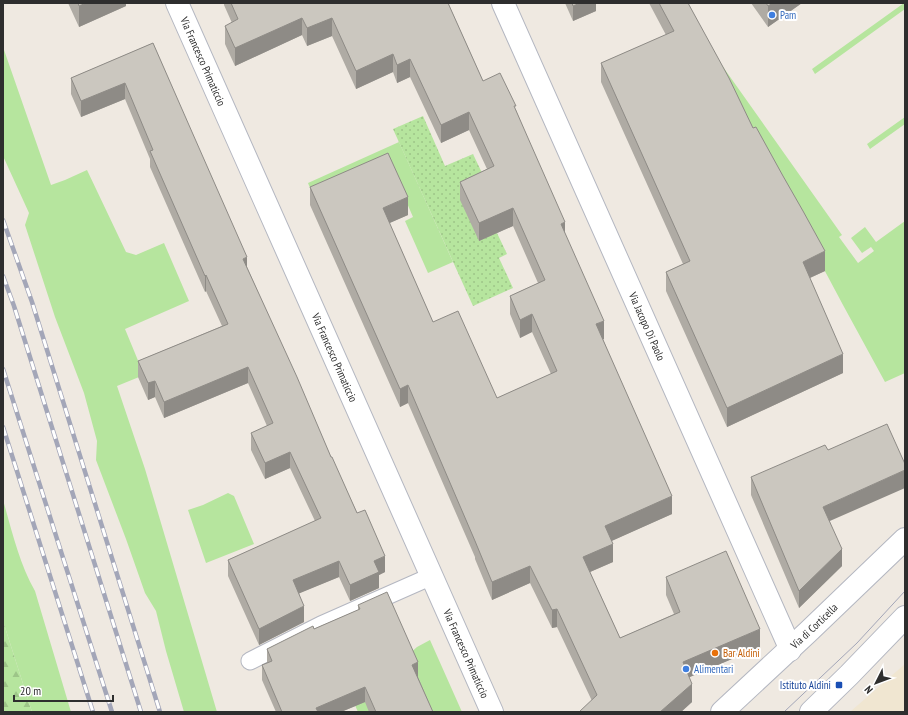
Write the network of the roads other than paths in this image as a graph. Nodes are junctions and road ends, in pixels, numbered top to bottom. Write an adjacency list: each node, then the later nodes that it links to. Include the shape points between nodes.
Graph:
1 (177, 3): 4 (street, Via Francesco Primaticcio)
2 (503, 3): 6 (street, Via Jacopo Di Paolo)
3 (905, 539): 6 (street, Via di Corticella)
4 (432, 576): 7 (lane, via 321,625); 8 (street, Via Francesco Primaticcio)
5 (905, 617): 10 (street)
6 (790, 650): 9 (street, Via di Corticella)
7 (250, 661)
8 (492, 712)
9 (722, 712)
10 (810, 712)

